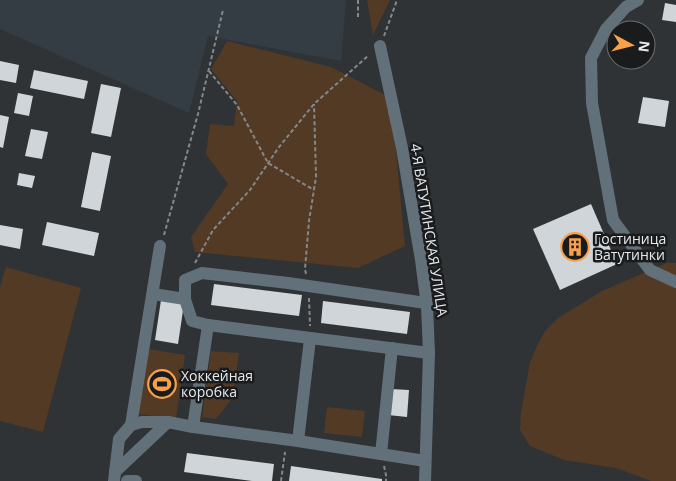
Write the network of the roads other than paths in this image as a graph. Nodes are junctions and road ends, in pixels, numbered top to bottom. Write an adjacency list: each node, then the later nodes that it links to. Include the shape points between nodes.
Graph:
1 (638, 0): 4 (street, via 626,7 606,29 591,58 592,102 613,220 650,270)
2 (380, 46): 7 (street, 4-Я ВАТУТИНСКАЯ УЛИЦА, via 402,148)
3 (160, 246): 5 (street)
4 (676, 282)
5 (152, 294): 6 (street); 13 (street)
6 (186, 299): 7 (street, via 185,280 202,273); 8 (street, via 192,321)
7 (426, 303): 11 (street, 4-Я ВАТУТИНСКАЯ УЛИЦА)
8 (208, 325): 9 (street); 14 (street)
9 (310, 338): 10 (street); 15 (street)
10 (392, 348): 11 (street); 16 (street)
11 (429, 353): 17 (street, 4-Я ВАТУТИНСКАЯ УЛИЦА)
12 (168, 422): 13 (street); 14 (street); 18 (street)
13 (131, 424): 18 (street, via 119,438)
14 (193, 427): 15 (street)
15 (298, 441): 16 (street)
16 (382, 459): 17 (street)
17 (426, 460): 21 (street, 4-Я ВАТУТИНСКАЯ УЛИЦА)
18 (115, 477)
19 (128, 481): 20 (street)
20 (136, 481)
21 (425, 481)

